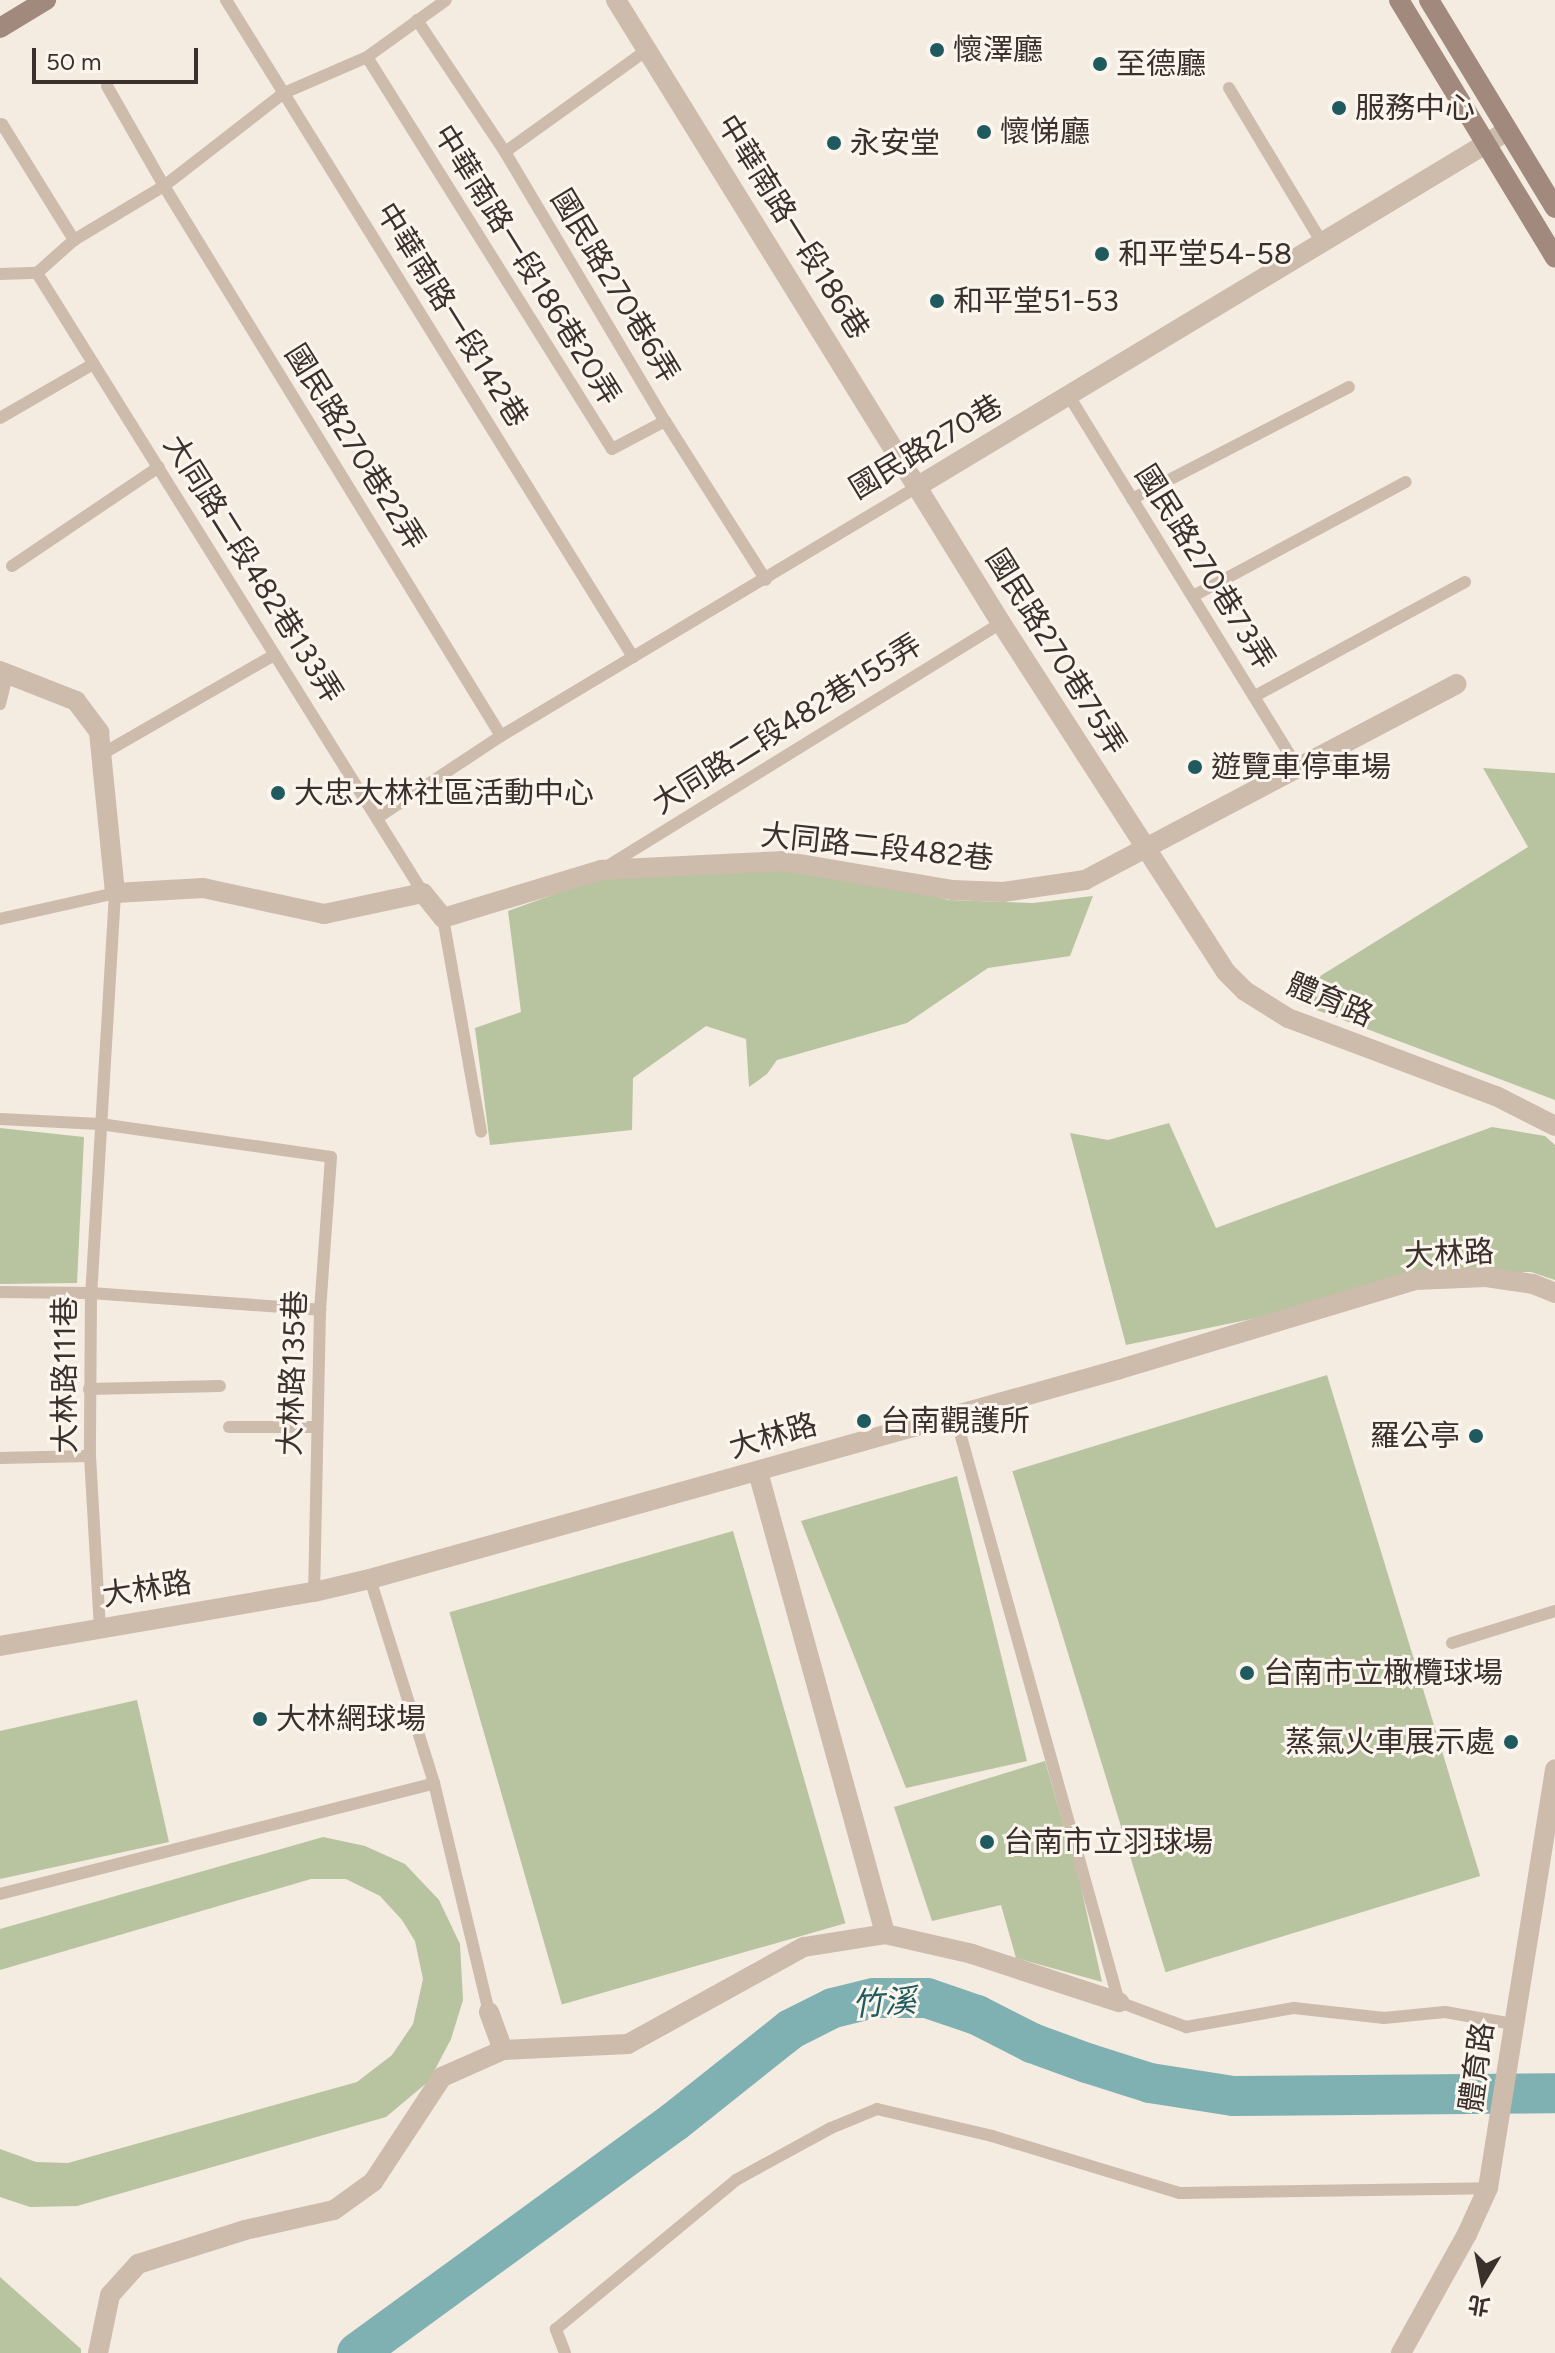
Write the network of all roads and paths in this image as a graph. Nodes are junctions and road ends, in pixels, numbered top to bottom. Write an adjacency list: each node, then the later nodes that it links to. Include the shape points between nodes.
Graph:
1 (46, 0): 8 (street)
2 (226, 0): 13 (lane, 中華南路一段142巷)
3 (446, 0): 7 (lane)
4 (616, 0): 9 (street, 中華南路一段186巷)
5 (1399, 0): 16 (street)
6 (1429, 0): 15 (street)
7 (417, 20): 10 (lane); 17 (lane, 國民路270巷6弄)
8 (0, 28)
9 (647, 50): 17 (lane); 32 (street, 中華南路一段186巷)
10 (367, 57): 13 (lane); 29 (lane, 中華南路一段186巷20弄, via 612,449)
11 (107, 86): 18 (lane, 國民路270巷22弄)
12 (1229, 88): 21 (lane)
13 (284, 93): 18 (lane); 40 (lane, 中華南路一段142巷)
14 (2, 124): 20 (lane)
15 (1507, 131): 16 (street, 國民路270巷); 19 (street)
16 (1485, 145): 21 (street, 國民路270巷); 22 (street)
17 (505, 152): 29 (lane, 國民路270巷6弄)
18 (164, 186): 20 (lane); 45 (lane, 國民路270巷22弄)
19 (1555, 208)
20 (74, 240): 23 (lane)
21 (1322, 243): 27 (street, 國民路270巷)
22 (1555, 258)
23 (37, 273): 24 (lane); 25 (lane, 大同路二段482巷133弄)
24 (0, 274)
25 (93, 364): 28 (lane); 30 (lane, 大同路二段482巷133弄)
26 (1349, 387): 33 (lane)
27 (1069, 396): 32 (street, 國民路270巷); 33 (lane, 國民路270巷73弄)
28 (0, 418)
29 (665, 421): 35 (lane, 國民路270巷6弄)
30 (159, 467): 34 (lane); 39 (lane, 大同路二段482巷133弄)
31 (1406, 482): 37 (lane)
32 (918, 486): 35 (lane, 國民路270巷); 38 (street, 國民路270巷75弄)
33 (1132, 499): 37 (lane, 國民路270巷73弄)
34 (12, 566)
35 (766, 580): 40 (lane, 國民路270巷)
36 (1465, 582): 43 (lane)
37 (1195, 595): 43 (lane, 國民路270巷73弄)
38 (1001, 623): 49 (street, 國民路270巷75弄); 50 (lane, 大同路二段482巷155弄)
39 (274, 655): 46 (lane); 48 (lane, 大同路二段482巷133弄)
40 (633, 657): 45 (lane, 國民路270巷)
41 (4, 673): 44 (lane); 46 (street, via 76,701 99,732)
42 (1456, 684): 47 (street, 大同路二段482巷)
43 (1255, 696): 47 (lane, 國民路270巷73弄)
44 (0, 704)
45 (501, 736): 48 (lane, 國民路270巷)
46 (102, 754): 51 (street)
47 (1297, 766): 49 (street, 大同路二段482巷)
48 (377, 818): 52 (lane, 大同路二段482巷133弄)
49 (1144, 849): 50 (street, 大同路二段482巷, via 1085,880 1003,892 952,890 782,861); 57 (street, 體育路, via 1226,972 1266,1006 1311,1028 1496,1096)
50 (601, 870): 53 (street, 大同路二段482巷)
51 (115, 893): 52 (street, via 203,888 324,914); 54 (lane); 56 (lane, 大林路111巷)
52 (423, 893): 53 (street)
53 (443, 918): 58 (lane)
54 (0, 919)
55 (0, 1119): 56 (lane)
56 (100, 1124): 60 (lane, 大林路111巷); 62 (lane, 大林路135巷, via 331,1157)
57 (1555, 1126)
58 (481, 1132)
59 (0, 1292): 60 (lane)
60 (91, 1293): 62 (lane); 64 (lane, 大林路111巷)
61 (1555, 1293): 65 (street, 大林路, via 1486,1277 1415,1280)
62 (320, 1310): 67 (lane, 大林路135巷)
63 (220, 1386): 64 (lane)
64 (89, 1389): 68 (lane, 大林路111巷)
65 (955, 1415): 70 (street, 大林路); 81 (lane)
66 (229, 1427): 67 (lane)
67 (316, 1427): 72 (lane, 大林路135巷)
68 (90, 1456): 69 (lane); 74 (lane, 大林路111巷)
69 (0, 1458)
70 (758, 1472): 71 (street, 大林路); 80 (street)
71 (370, 1579): 72 (street, 大林路); 78 (lane)
72 (314, 1592): 74 (street, 大林路)
73 (1555, 1611): 75 (lane)
74 (100, 1627): 76 (street, 大林路)
75 (1452, 1643)
76 (0, 1646)
77 (1555, 1769): 83 (street, 體育路)
78 (434, 1783): 79 (lane); 82 (lane)
79 (0, 1894)
80 (885, 1934): 81 (street, via 972,1954); 84 (street, via 804,1947 628,2044)
81 (1119, 2002): 83 (lane, via 1186,2027 1294,2008 1384,2018 1445,2012)
82 (489, 2012): 84 (street)
83 (1513, 2028): 85 (street, 體育路)
84 (503, 2050): 86 (street, via 442,2077 373,2182 334,2210 245,2230 138,2264 110,2295)
85 (1488, 2188): 87 (lane, via 1180,2193 992,2136 877,2109 736,2180 556,2329); 88 (street, 體育路)
86 (98, 2353)
87 (565, 2353)
88 (1401, 2353)

